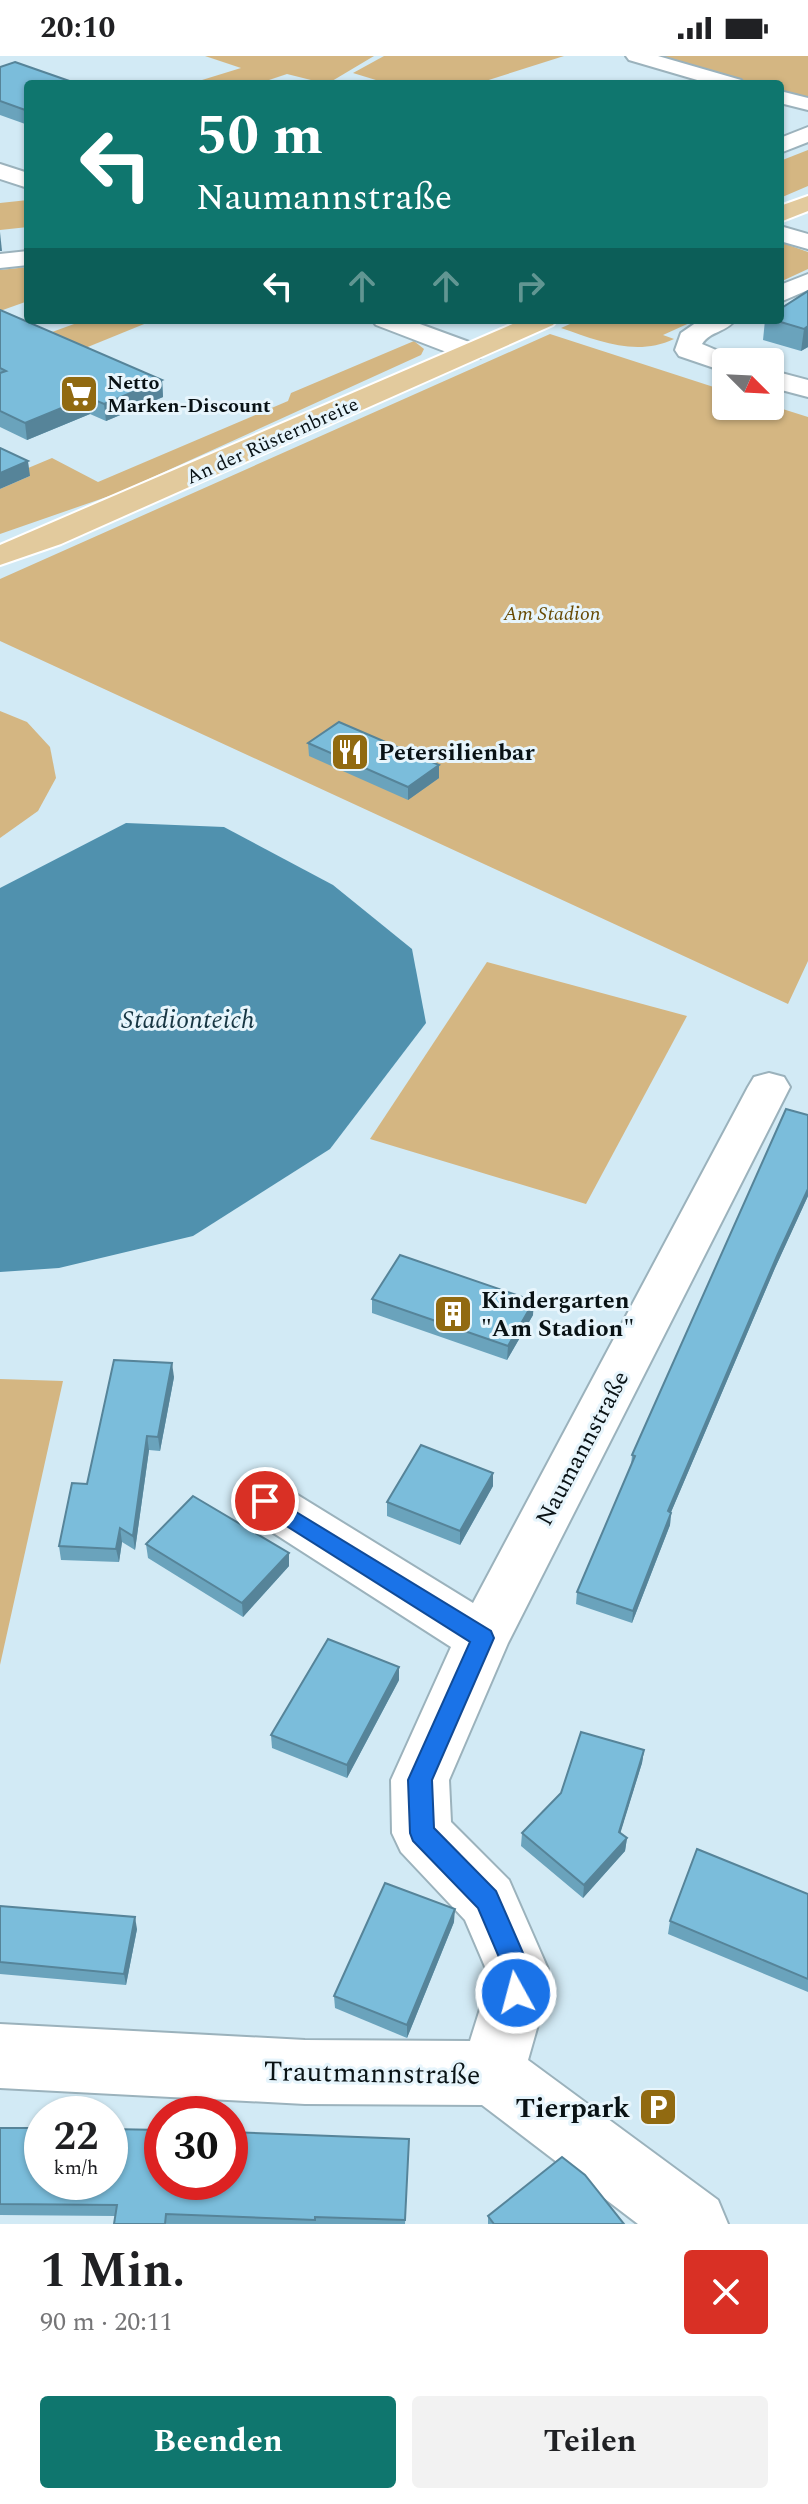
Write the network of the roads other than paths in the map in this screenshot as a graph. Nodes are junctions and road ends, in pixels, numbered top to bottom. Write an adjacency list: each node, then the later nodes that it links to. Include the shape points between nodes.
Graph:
1 (636, 56): 2 (street)
2 (720, 80)
3 (784, 98): 4 (street)
4 (808, 104)
5 (808, 134): 6 (street)
6 (784, 144)
7 (0, 171): 8 (street)
8 (24, 180)
9 (808, 203): 10 (main road)
10 (784, 213)
11 (784, 234): 12 (street)
12 (808, 242)
13 (24, 258): 14 (street)
14 (0, 261)
15 (808, 281): 16 (street)
16 (784, 292)
17 (396, 324): 20 (street)
18 (535, 324): 20 (main road, An der Rüsternbreite)
19 (714, 324): 21 (street, via 693,335 688,344 688,350)
20 (471, 352): 24 (main road, An der Rüsternbreite)
21 (712, 359)
22 (784, 382): 23 (street)
23 (808, 389)
24 (0, 556)
25 (769, 1087): 27 (street, Naumannstraße)
26 (265, 1501): 27 (street)
27 (483, 1638): 29 (street, Naumannstraße, via 420,1780 422,1833 487,1900 517,1969 516,1993)
28 (0, 2056): 29 (street, Trautmannstraße, via 305,2072)
29 (492, 2073): 30 (street, Trautmannstraße)
30 (694, 2224)

